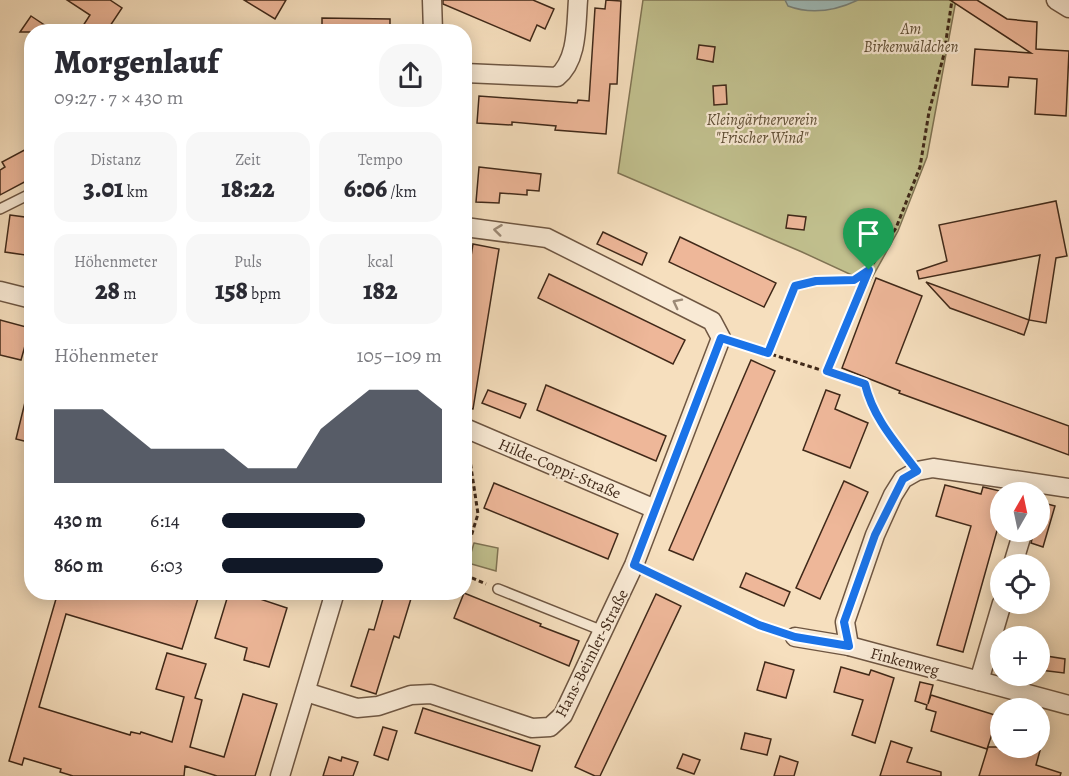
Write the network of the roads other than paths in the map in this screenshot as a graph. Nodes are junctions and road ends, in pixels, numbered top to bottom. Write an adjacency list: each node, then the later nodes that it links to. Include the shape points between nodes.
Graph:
1 (432, 0): 5 (street)
2 (1056, 0): 4 (street)
3 (575, 1): 6 (street, via 572,57 558,77)
4 (1069, 8)
5 (433, 24)
6 (472, 73)
7 (24, 197): 8 (lane)
8 (0, 209)
9 (472, 228): 16 (street, Hans-Beimler-Straße, one-way to 9, via 721,338 712,321 547,238)
10 (0, 291): 11 (street)
11 (24, 297)
12 (472, 431): 16 (street, Hilde-Coppi-Straße)
13 (1005, 482): 22 (street, via 933,468 903,479 875,535 844,622)
14 (1050, 488): 15 (street)
15 (1069, 488)
16 (655, 509): 20 (street, Hans-Beimler-Straße)
17 (498, 589): 20 (lane)
18 (333, 600): 24 (street)
19 (999, 614): 23 (street)
20 (603, 632): 24 (street, Hans-Beimler-Straße, via 563,715 550,727 532,728 431,694 411,694 378,706 357,708)
21 (795, 637): 22 (street, Finkenweg)
22 (849, 646): 23 (street, Finkenweg)
23 (979, 681): 25 (street, Finkenweg)
24 (306, 692): 26 (street)
25 (1069, 705)
26 (280, 776)

